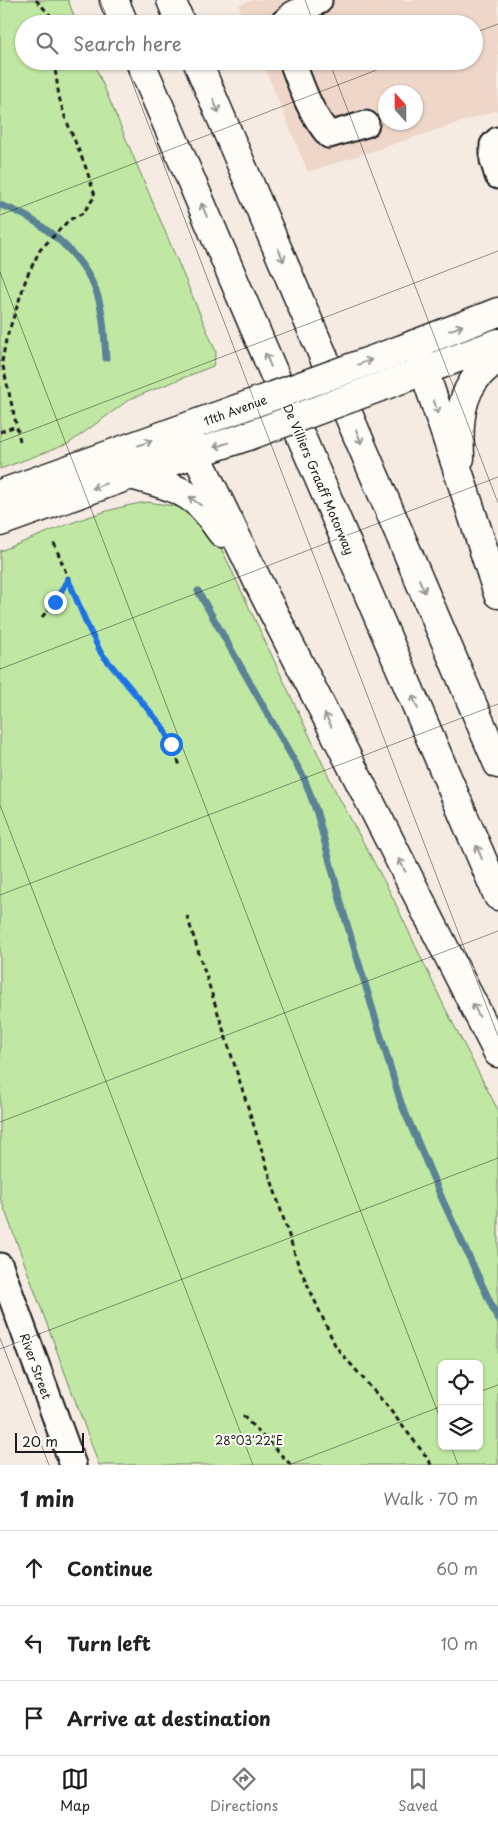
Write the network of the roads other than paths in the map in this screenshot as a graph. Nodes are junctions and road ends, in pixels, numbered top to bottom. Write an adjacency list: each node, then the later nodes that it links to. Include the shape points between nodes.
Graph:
1 (114, 0): 4 (main road)
2 (171, 0): 5 (main road)
3 (319, 0): 6 (street)
4 (120, 15)
5 (177, 15)
6 (292, 15)
7 (144, 70): 27 (main road, De Villiers Graaff Motorway, one-way to 7)
8 (201, 70): 26 (main road, one-way to 26)
9 (295, 70): 10 (street, via 308,104 329,135)
10 (366, 124)
11 (498, 140): 12 (street, via 493,145 492,160)
12 (498, 176)
13 (498, 312): 15 (main road, 11th Avenue, one-way to 13)
14 (498, 342): 17 (main road)
15 (407, 347): 17 (main road); 18 (main road, 11th Avenue, one-way to 15, bridge)
16 (498, 358): 21 (main road, via 473,383 464,403 459,432)
17 (415, 373): 19 (main road, one-way to 19, bridge); 21 (main road, one-way to 21)
18 (184, 429): 19 (main road); 22 (main road, 11th Avenue, one-way to 18)
19 (195, 453): 20 (main road); 25 (main road)
20 (131, 475): 23 (main road, one-way to 23); 25 (main road, one-way to 20, via 202,506 180,491)
21 (461, 480): 24 (main road)
22 (0, 494)
23 (0, 522)
24 (498, 594)
25 (265, 596): 28 (main road, one-way to 25)
26 (498, 764)
27 (498, 896)
28 (498, 1053)
29 (0, 1266): 30 (street, River Street)
30 (73, 1465)

